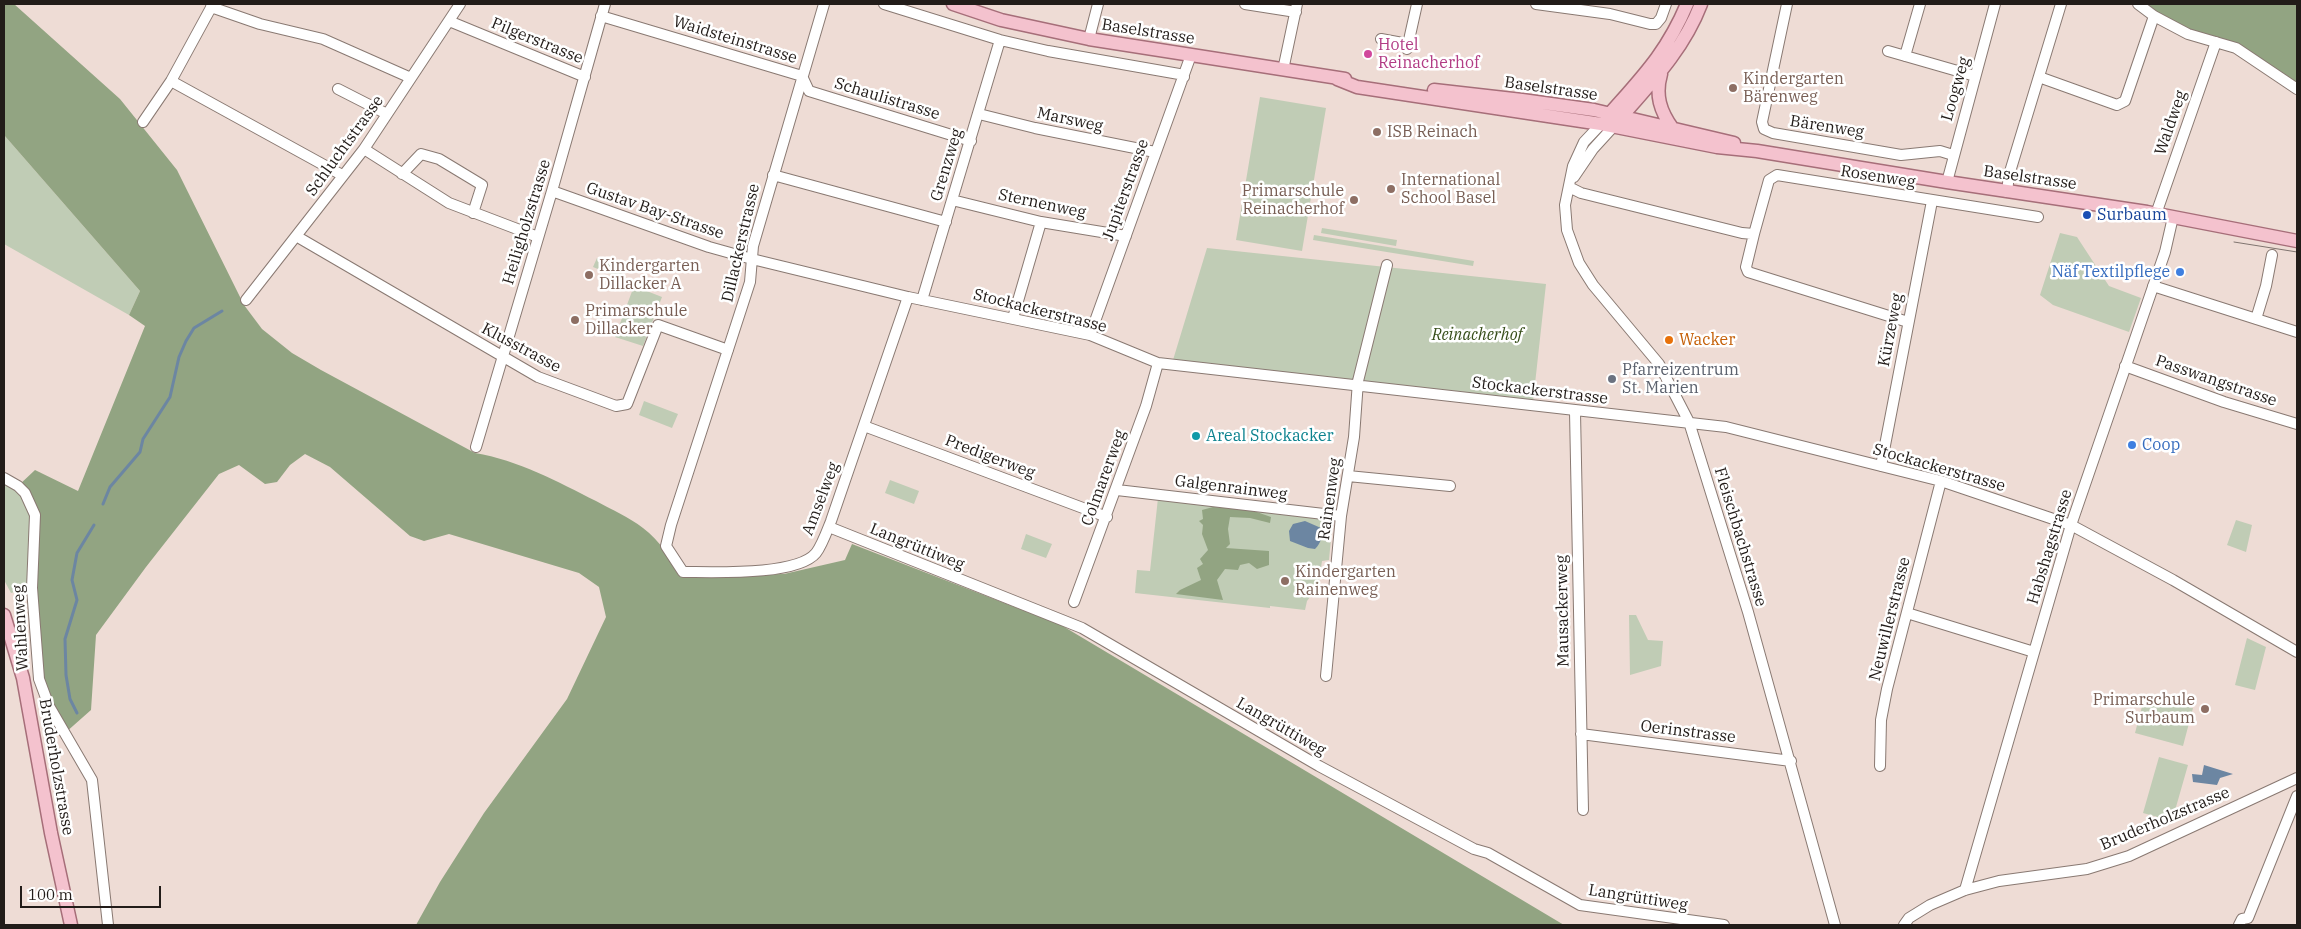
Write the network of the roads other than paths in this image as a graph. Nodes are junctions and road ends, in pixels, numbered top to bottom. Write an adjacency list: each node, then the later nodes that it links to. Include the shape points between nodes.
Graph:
1 (459, 4): 22 (street, Schluchtstrasse)
2 (605, 4): 20 (street, Heiligholzstrasse)
3 (824, 4): 32 (street, Dillackerstrasse)
4 (884, 4): 25 (street)
5 (953, 4): 23 (main road, Baselstrasse, via 1001,20)
6 (1098, 4): 23 (street)
7 (1245, 4): 19 (street)
8 (1417, 4): 24 (street, via 1408,47)
9 (1536, 4): 10 (street, via 1656,24)
10 (1666, 4)
11 (1687, 4): 45 (main road, via 1670,41)
12 (1701, 4): 31 (main road, via 1683,40)
13 (1787, 4): 54 (street, Bärenweg, via 1762,122 1764,129 1901,155 1940,152)
14 (1920, 4): 29 (street)
15 (1996, 4): 33 (street, Loogweg)
16 (2061, 4): 36 (street)
17 (2138, 4): 21 (street)
18 (212, 5): 37 (street, via 260,24 323,39); 39 (street)
19 (1297, 8): 30 (street)
20 (601, 16): 32 (street, Waidsteinstrasse); 34 (street, Heiligholzstrasse)
21 (2154, 16): 26 (street, via 2188,34); 36 (street, via 2125,101 2117,105)
22 (449, 21): 34 (street, Pilgerstrasse); 37 (street, Schluchtstrasse)
23 (1089, 39): 28 (main road, Baselstrasse)
24 (1381, 39)
25 (1000, 40): 35 (street); 43 (street, Grenzweg)
26 (2216, 42): 41 (street, via 2236,48); 65 (street, Waldweg)
27 (1888, 51): 29 (street)
28 (1191, 55): 30 (main road, Baselstrasse); 35 (street, Jupiterstrasse)
29 (1905, 56): 33 (street)
30 (1284, 70): 38 (main road, Baselstrasse)
31 (1662, 71): 45 (main road); 48 (main road, via 1658,98)
32 (802, 76): 49 (street, Schaulistrasse, via 810,91); 57 (street, Dillackerstrasse)
33 (1976, 76): 54 (street, Loogweg)
34 (585, 77): 60 (street, Heiligholzstrasse)
35 (1184, 77): 53 (street, Jupiterstrasse)
36 (2038, 77): 61 (street)
37 (411, 78): 42 (street, Schluchtstrasse)
38 (1337, 79): 44 (main road, Baselstrasse, via 1357,87); 45 (main road, Baselstrasse, via 1522,100)
39 (171, 81): 46 (street); 56 (street)
40 (338, 89): 42 (street)
41 (2297, 89)
42 (387, 114): 51 (street, Schluchtstrasse)
43 (979, 114): 49 (street, Grenzweg); 53 (street, Marsweg)
44 (1574, 119): 47 (main road, Baselstrasse); 50 (street, Baselstrasse, via 1583,129)
45 (1615, 119): 47 (main road); 48 (main road, Baselstrasse); 52 (main road, Baselstrasse, via 1717,147); 59 (street, Fleischbachstrasse, via 1584,160)
46 (143, 122)
47 (1601, 124): 50 (street, Fleischbachstrasse)
48 (1673, 129): 52 (main road, Baselstrasse, via 1718,138)
49 (971, 141): 62 (street, Grenzweg)
50 (1584, 142): 59 (street, Fleischbachstrasse, via 1573,166)
51 (364, 149): 55 (street); 56 (street, Schluchtstrasse)
52 (1757, 151): 58 (main road, Baselstrasse)
53 (1155, 152): 72 (street, Jupiterstrasse)
54 (1953, 156): 58 (street, Loogweg)
55 (402, 174): 64 (street, via 449,203); 64 (street, via 421,154 439,159 482,185)
56 (342, 175): 71 (street, Schluchtstrasse)
57 (773, 175): 68 (street); 76 (street, Dillackerstrasse)
58 (1947, 182): 61 (main road, Baselstrasse)
59 (1569, 187): 70 (street, via 1581,193); 93 (street, Fleischbachstrasse, via 1565,205 1567,230 1579,263 1593,285 1659,364)
60 (552, 191): 73 (street, Heiligholzstrasse); 76 (street, Gustav Bay-Strasse)
61 (2007, 192): 65 (main road, Baselstrasse)
62 (952, 200): 68 (street, Grenzweg); 69 (street, Sternenweg)
63 (1932, 201): 66 (street, Rosenweg); 70 (street, Rosenweg, via 1777,175 1769,180); 84 (street, Kürzeweg)
64 (473, 213): 73 (street)
65 (2156, 214): 67 (main road, Baselstrasse)
66 (2038, 217)
67 (2173, 217): 74 (main road, Baselstrasse); 78 (street, Habshagstrasse)
68 (946, 222): 81 (street, Grenzweg)
69 (1041, 222): 72 (street, Sternenweg); 82 (street)
70 (1754, 234): 84 (street, Rosenweg, via 1746,267 1748,272)
71 (296, 236): 80 (street, Schluchtstrasse); 88 (street, Klusstrasse)
72 (1126, 236): 86 (street, Jupiterstrasse)
73 (538, 237): 88 (street, Heiligholzstrasse)
74 (2297, 241)
75 (2272, 255): 83 (street)
76 (752, 259): 79 (street, Gustav Bay-Strasse); 87 (street, Dillackerstrasse, via 750,282)
77 (1387, 264): 91 (street, Rainenweg)
78 (2153, 286): 83 (street); 90 (street, Habshagstrasse)
79 (908, 297): 81 (street, Gustav Bay-Strasse); 95 (street, Amselweg)
80 (246, 300)
81 (922, 300): 82 (street, Stockackerstrasse)
82 (1013, 318): 86 (street, Stockackerstrasse)
83 (2256, 319): 85 (street)
84 (1908, 322): 97 (street, Kürzeweg)
85 (2297, 332)
86 (1090, 335): 89 (street, Stockackerstrasse)
87 (728, 350): 88 (street, Klusstrasse, via 658,325 627,404 616,406 538,377); 107 (street, Dillackerstrasse)
88 (503, 358): 96 (street, Heiligholzstrasse)
89 (1158, 363): 91 (street, Stockackerstrasse); 102 (street, Colmarerweg)
90 (2126, 366): 94 (street, Passwangstrasse, via 2224,402); 105 (street, Habshagstrasse)
91 (1358, 386): 92 (street, Stockackerstrasse); 98 (street, Rainenweg)
92 (1575, 412): 93 (street, Stockackerstrasse); 114 (street, Mausackerweg)
93 (1690, 422): 97 (street, Stockackerstrasse, via 1726,427); 115 (street, Fleischbachstrasse)
94 (2297, 424)
95 (864, 426): 104 (street, Predigerweg); 106 (street, Amselweg)
96 (476, 447)
97 (1881, 466): 100 (street, Stockackerstrasse)
98 (1348, 476): 101 (street); 103 (street, Rainenweg)
99 (4, 478): 123 (street, Wahlenweg, via 22,490 35,515 32,588 39,679 49,706 92,780)
100 (1941, 481): 105 (street, Stockackerstrasse); 109 (street, Neuwillerstrasse)
101 (1450, 486)
102 (1116, 490): 103 (street, Galgenrainweg); 104 (street, Colmarerweg)
103 (1341, 516): 113 (street, Rainenweg)
104 (1107, 517): 108 (street, Colmarerweg)
105 (2071, 525): 111 (street, Habshagstrasse); 112 (street, Stockackerstrasse)
106 (829, 527): 107 (street, Amselweg, via 816,554 798,565 772,569 683,572); 124 (street, Langrüttiweg, via 1082,628 1319,766 1468,846 1488,853 1580,905)
107 (666, 546)
108 (1074, 602)
109 (1907, 613): 111 (street); 116 (street, Neuwillerstrasse, via 1881,720)
110 (4, 615): 122 (main road, Bruderholzstrasse, via 23,678)
111 (2034, 652): 120 (street, Habshagstrasse)
112 (2297, 652)
113 (1326, 676)
114 (1581, 734): 115 (street, Oerinstrasse); 119 (street, Mausackerweg)
115 (1791, 761): 125 (street, Fleischbachstrasse)
116 (1880, 766)
117 (2297, 778): 120 (street, Bruderholzstrasse, via 2129,856 2087,869 1999,881)
118 (2297, 796): 121 (street)
119 (1583, 810)
120 (1965, 890): 126 (street, Bruderholzstrasse, via 1930,905)
121 (2250, 922): 127 (street, via 2242,919)
122 (71, 925)
123 (108, 925)
124 (1724, 925)
125 (1834, 925)
126 (1904, 925)
127 (2239, 925)

